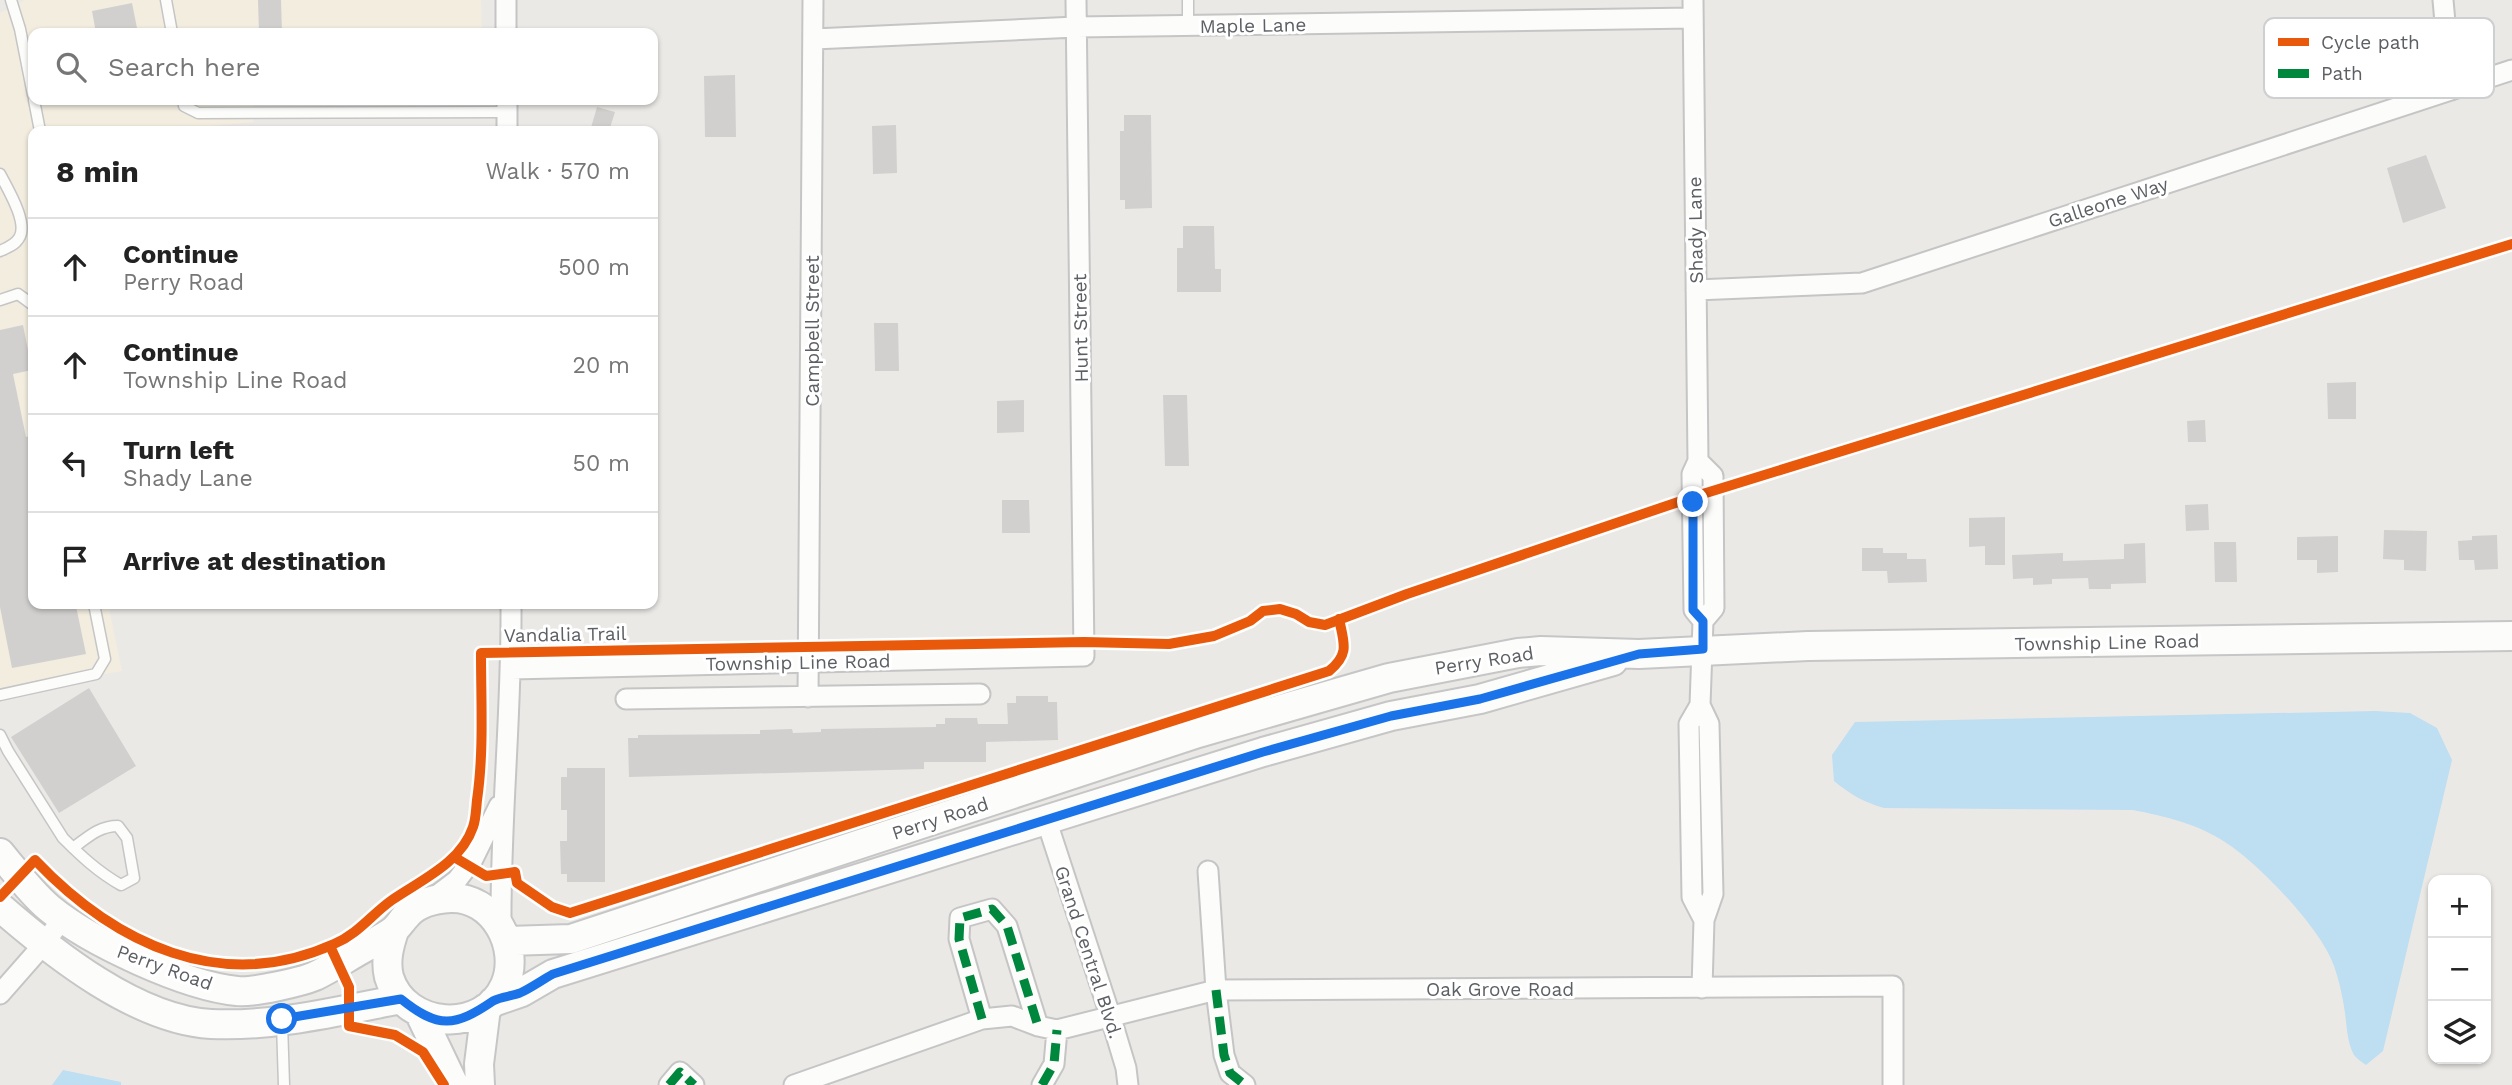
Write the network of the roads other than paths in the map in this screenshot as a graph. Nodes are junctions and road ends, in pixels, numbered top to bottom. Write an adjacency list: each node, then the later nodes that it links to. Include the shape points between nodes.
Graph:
1 (11, 0): 15 (lane)
2 (166, 0): 12 (lane)
3 (506, 0): 13 (street)
4 (813, 0): 14 (street, Campbell Street)
5 (1076, 0): 11 (street, Hunt Street)
6 (1188, 0): 10 (lane)
7 (2443, 0): 9 (street)
8 (1693, 9): 10 (street, Maple Lane); 25 (street, Shady Lane)
9 (2445, 18)
10 (1188, 26): 11 (street, Maple Lane)
11 (1076, 27): 14 (street, Maple Lane); 33 (street, Hunt Street)
12 (171, 28)
13 (506, 28)
14 (814, 39): 34 (street, Campbell Street)
15 (28, 66)
16 (2512, 70): 17 (street, Galleone Way)
17 (2494, 76)
18 (2427, 98): 25 (street, Galleone Way, via 1862,283)
19 (35, 105): 22 (lane)
20 (184, 105): 21 (lane, via 198,113)
21 (507, 114)
22 (39, 126)
23 (0, 174): 24 (lane, via 22,228 17,241)
24 (0, 251)
25 (1696, 290): 31 (street, Shady Lane, via 1698,461 1692,474 1693,610 1703,621)
26 (0, 300): 27 (lane, via 18,294)
27 (28, 302)
28 (95, 609): 37 (lane, via 105,659 96,674)
29 (511, 609): 35 (street)
30 (2512, 636): 31 (street, Township Line Road)
31 (1703, 649): 32 (street, Township Line Road); 52 (street, via 1700,705 1709,724 1713,894 1703,920)
32 (1639, 654): 42 (street, Perry Road, via 1480,699 1314,737); 50 (street, Perry Road, via 1518,653 1376,681 1198,733 571,940)
33 (1084, 656): 34 (street, Township Line Road)
34 (810, 662): 35 (street, Township Line Road); 38 (street, Campbell Street)
35 (511, 669): 41 (street)
36 (980, 694): 38 (street)
37 (0, 695)
38 (808, 697): 39 (street)
39 (626, 699)
40 (0, 735): 43 (lane)
41 (503, 799): 46 (street, via 473,859 457,880); 50 (street)
42 (1046, 819): 55 (street, Perry Road, via 553,974); 57 (street, Grand Central Blvd.)
43 (73, 848): 43 (lane, via 121,885 134,878 127,838 118,826 106,826)
44 (0, 853): 48 (street, Perry Road, via 48,908)
45 (1208, 872): 53 (street)
46 (430, 900): 49 (street, Perry Road, via 409,912); 50 (street, via 454,898 477,905 496,920)
47 (0, 907): 51 (street, Perry Road)
48 (63, 918): 49 (street, Perry Road, via 134,957 190,980 239,992 313,977); 51 (street)
49 (394, 931): 56 (street, via 387,954 389,978)
50 (504, 934): 55 (street, via 511,964 504,987)
51 (43, 944): 54 (street); 58 (street, Perry Road, via 106,986 160,1014 209,1024)
52 (1702, 988): 53 (street, Oak Grove Road); 71 (street, Oak Grove Road, via 1893,986)
53 (1216, 990): 57 (street, Oak Grove Road); 70 (street, via 1224,1055 1230,1073)
54 (0, 994)
55 (489, 1005): 56 (street, Perry Road, via 468,1018 444,1021); 64 (street)
56 (410, 1007): 58 (street, Perry Road); 63 (street)
57 (1110, 1015): 61 (street, Oak Grove Road); 69 (street, Grand Central Blvd.)
58 (282, 1019): 62 (lane)
59 (982, 1019): 60 (street, via 1012,1016); 60 (street, via 959,939 960,918 992,909 1007,926); 67 (street)
60 (1038, 1026): 61 (street)
61 (1058, 1030): 68 (street, via 1054,1064)
62 (284, 1085)
63 (454, 1085)
64 (480, 1085)
65 (669, 1085): 66 (street, via 680,1072)
66 (694, 1085)
67 (794, 1085)
68 (1042, 1085)
69 (1128, 1085)
70 (1245, 1085)
71 (1893, 1085)

